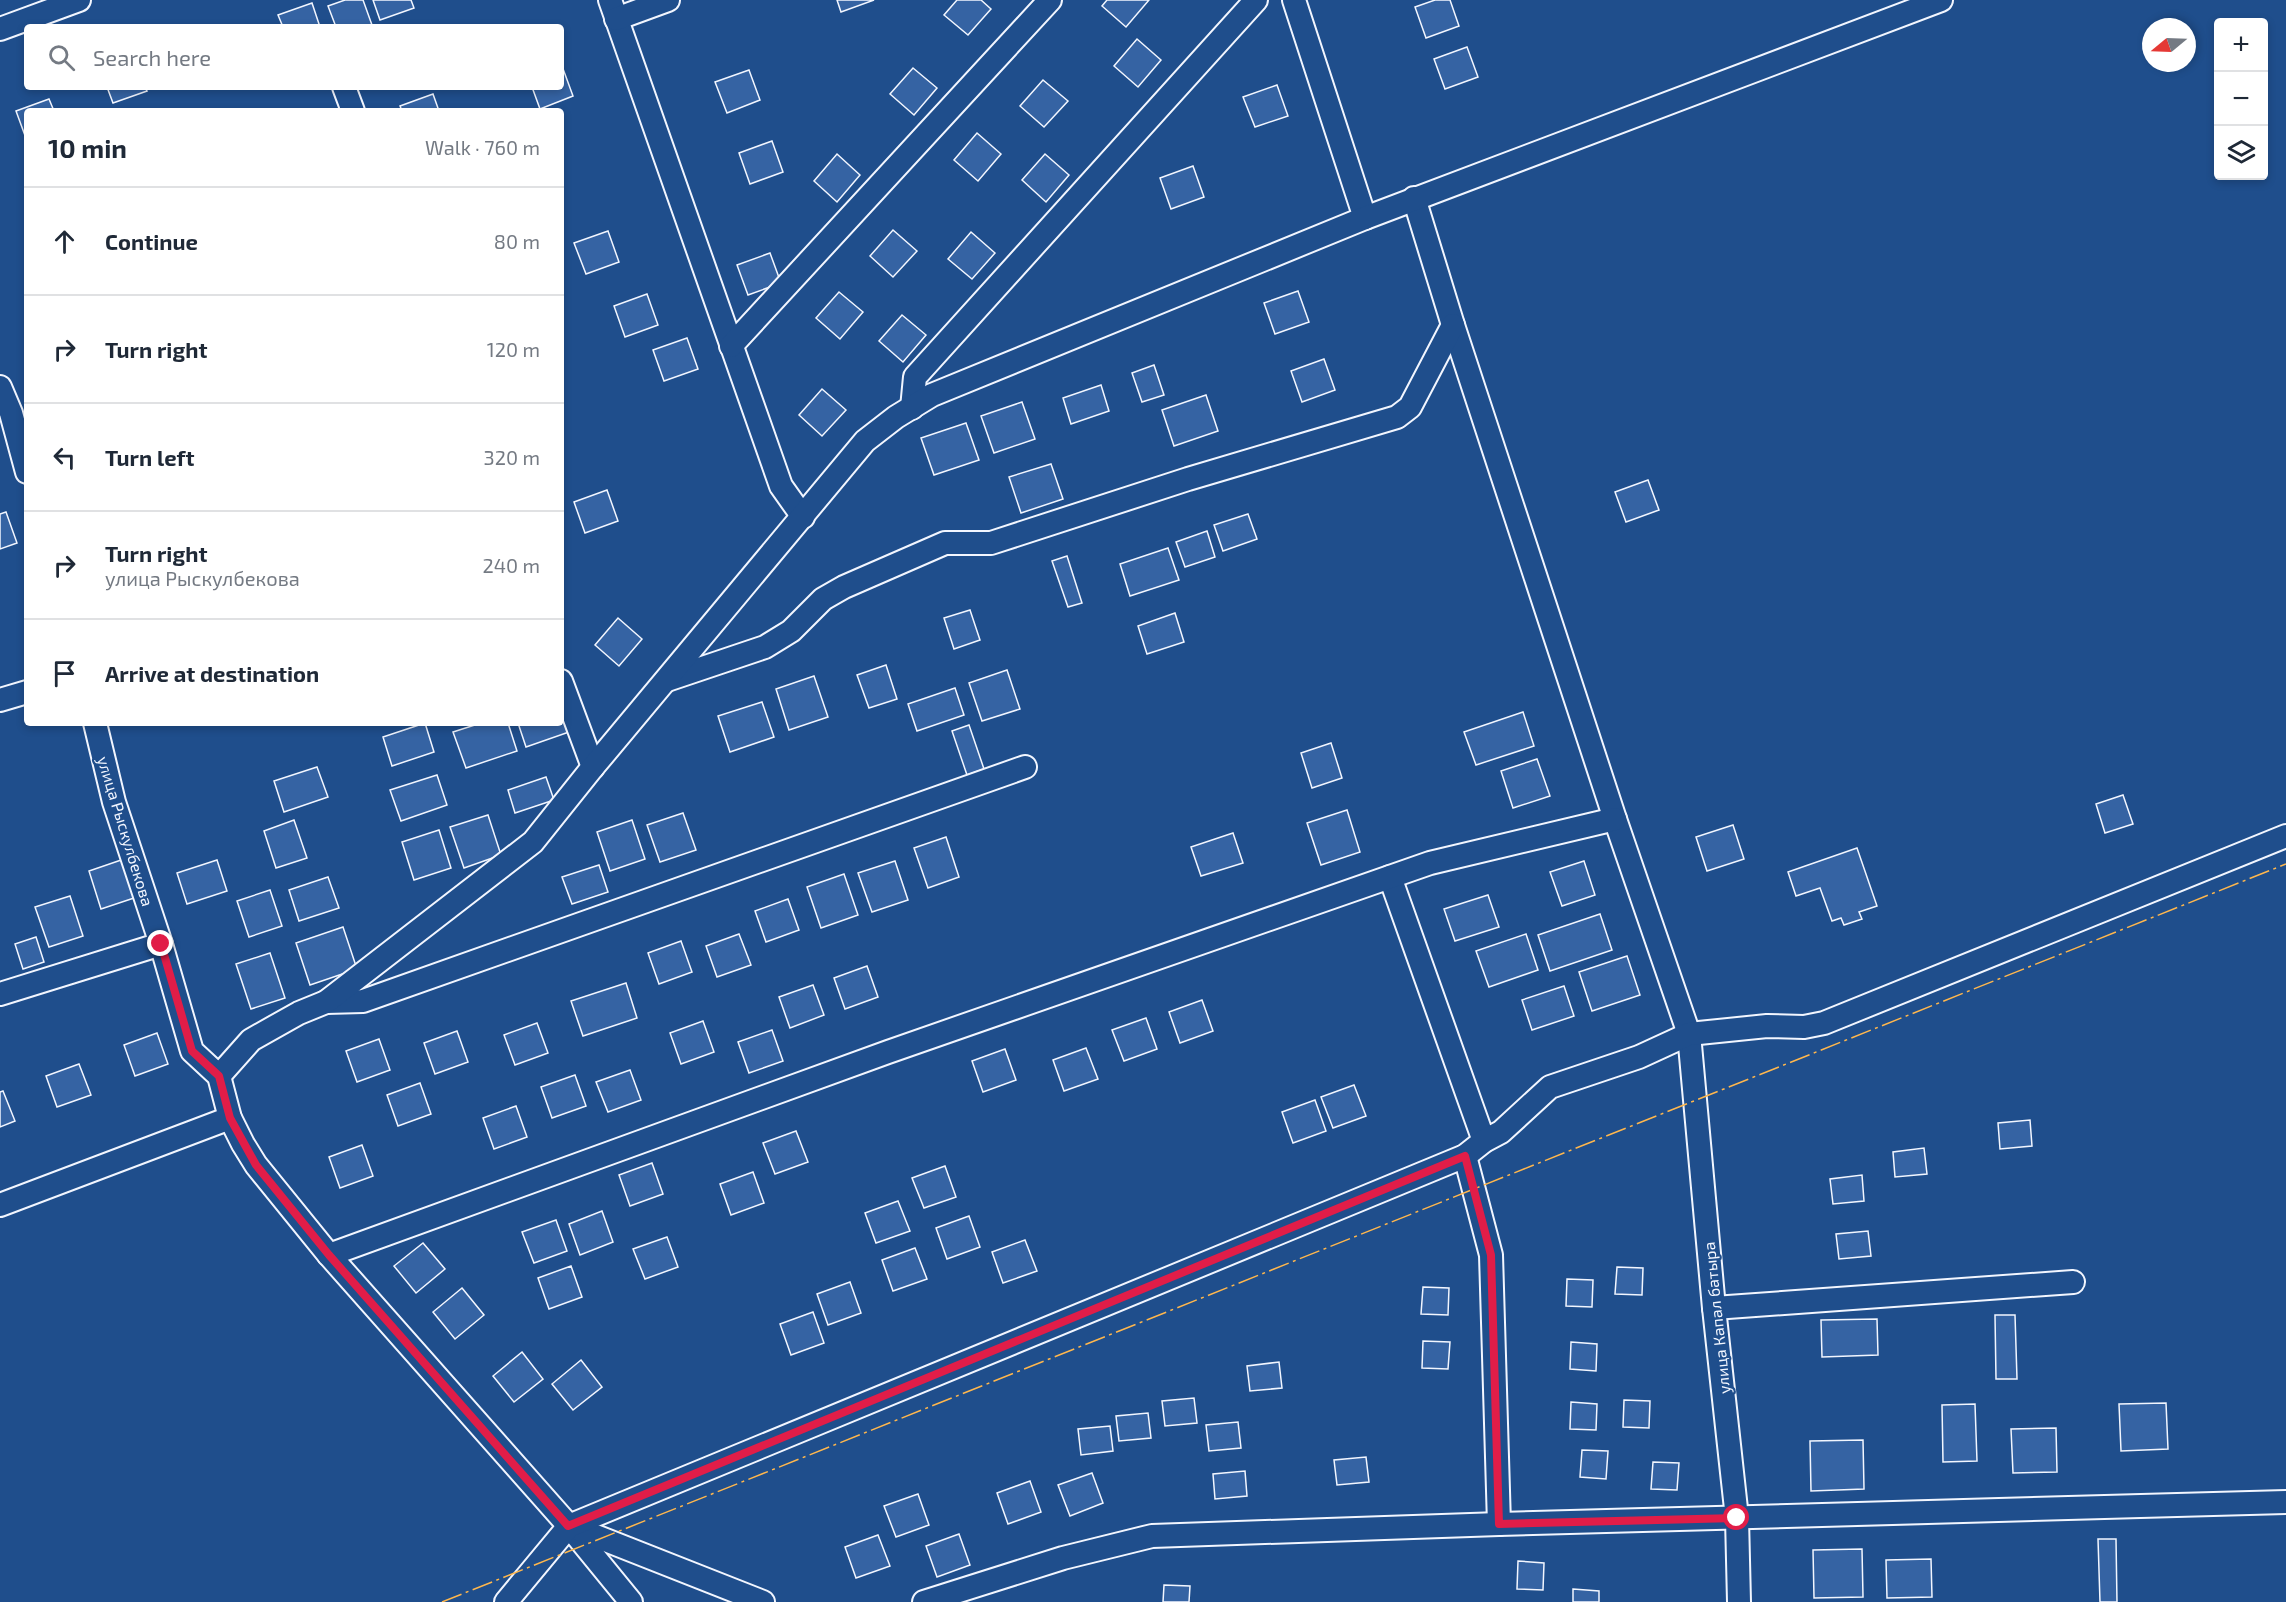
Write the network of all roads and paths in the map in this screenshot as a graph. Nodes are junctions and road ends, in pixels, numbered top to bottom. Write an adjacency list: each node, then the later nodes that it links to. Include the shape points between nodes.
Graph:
1 (79, 0): 8 (street)
2 (668, 0): 7 (street)
3 (1050, 0): 14 (street)
4 (1256, 0): 16 (street, via 915,376)
5 (1294, 0): 12 (street)
6 (1941, 0): 11 (street)
7 (613, 9): 14 (street)
8 (0, 29)
9 (345, 90): 10 (street)
10 (352, 108)
11 (1414, 198): 12 (street); 13 (street, улица Капал батыра)
12 (1365, 218): 16 (street, via 932,395)
13 (1453, 325): 20 (street, via 1410,407 1397,417 991,543 945,543 823,599 791,631 765,647); 27 (street, улица Капал батыра)
14 (731, 346): 19 (street, via 781,486)
15 (0, 387): 17 (street)
16 (912, 408): 19 (street, via 865,441)
17 (5, 415): 18 (street)
18 (24, 464)
19 (803, 517): 20 (street)
20 (665, 681): 25 (street)
21 (564, 689): 25 (street)
22 (24, 693): 23 (street)
23 (0, 700)
24 (95, 726): 30 (street, улица Рыскулбекова, via 114,802)
25 (592, 767): 32 (street, via 534,842)
26 (1025, 767): 32 (street, via 363,1001)
27 (1615, 819): 29 (street, via 1430,863); 33 (street, улица Капал батыра)
28 (2286, 836): 33 (street, via 1824,1023)
29 (1390, 877): 36 (street); 39 (street, via 888,1052)
30 (161, 944): 31 (street); 34 (street, улица Рыскулбекова, via 192,1051)
31 (0, 994)
32 (326, 1002): 34 (street, via 251,1040)
33 (1689, 1034): 36 (street, via 1639,1057 1550,1087 1501,1132); 41 (street, улица Капал батыра)
34 (219, 1076): 35 (street)
35 (230, 1118): 38 (street); 39 (street, via 256,1165)
36 (1484, 1141): 37 (street)
37 (1465, 1156): 44 (street, via 1491,1255); 45 (street)
38 (0, 1205)
39 (329, 1255): 45 (street)
40 (2073, 1282): 41 (street)
41 (1714, 1308): 43 (street, улица Капал батыра)
42 (2286, 1502): 43 (street)
43 (1737, 1518): 44 (street); 50 (street, улица Капал батыра)
44 (1499, 1524): 49 (street, via 1152,1536 1063,1558)
45 (568, 1526): 46 (street); 47 (street); 48 (street)
46 (506, 1602)
47 (631, 1602)
48 (763, 1602)
49 (924, 1602)
50 (1739, 1602)

